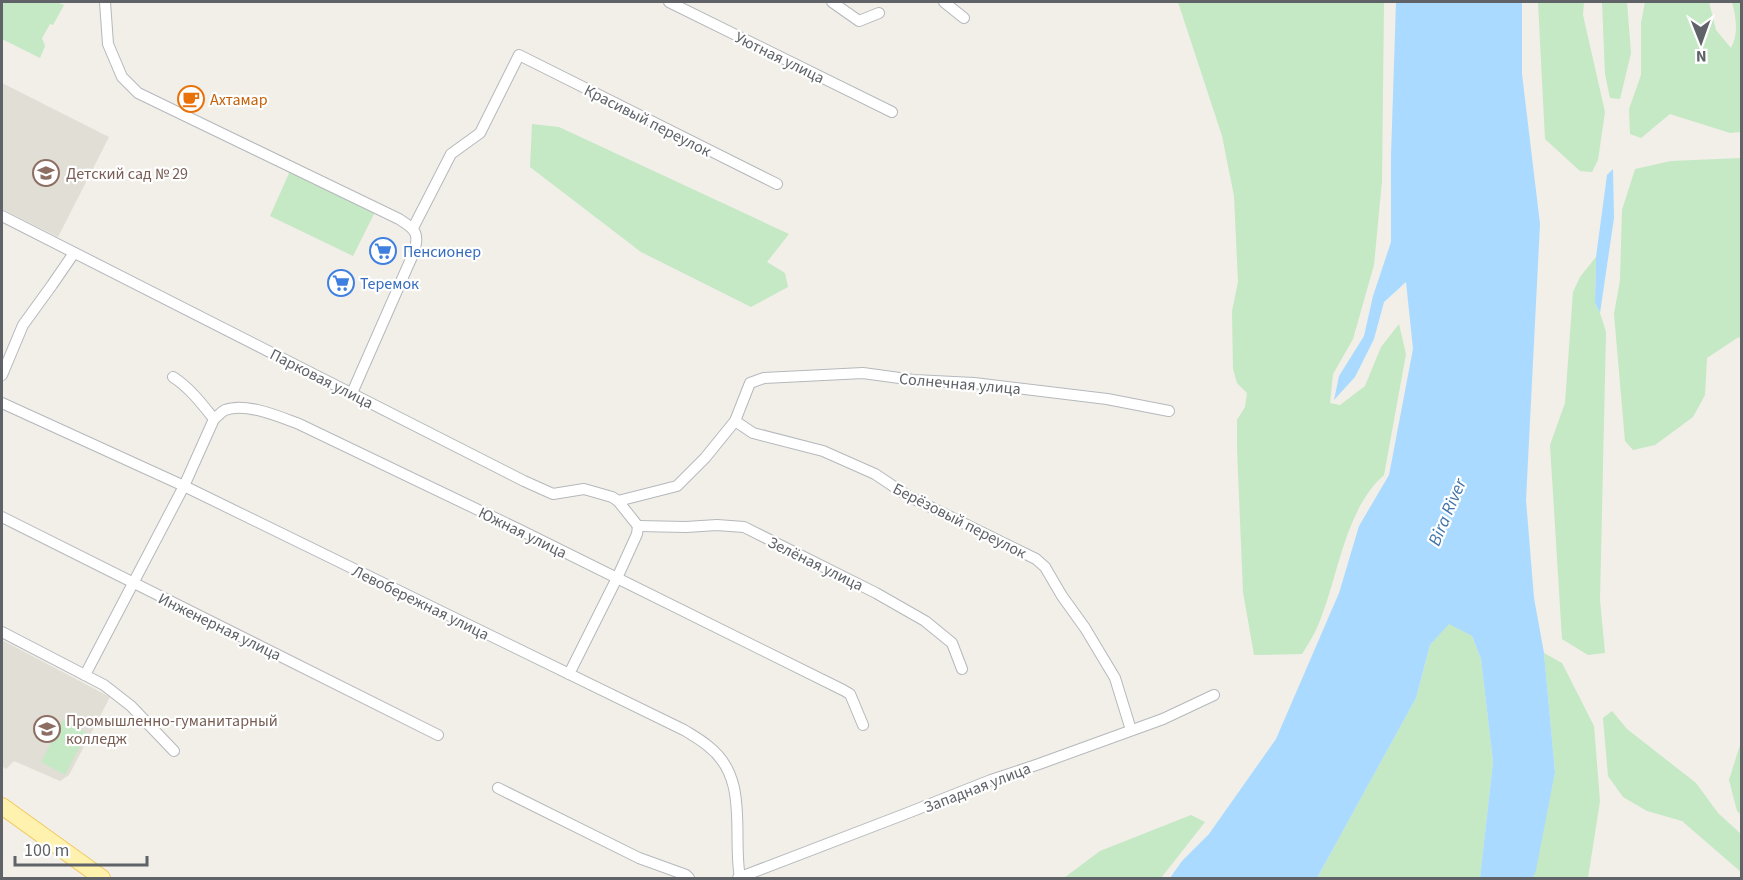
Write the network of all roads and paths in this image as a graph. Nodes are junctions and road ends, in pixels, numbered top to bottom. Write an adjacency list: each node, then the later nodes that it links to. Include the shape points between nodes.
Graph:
1 (105, 2): 10 (street, via 108,44 122,77 138,93)
2 (669, 2): 7 (street, Уютная улица)
3 (832, 2): 5 (street, via 859,21)
4 (944, 2): 6 (street)
5 (879, 13)
6 (964, 18)
7 (892, 112)
8 (777, 184): 10 (street, Красивый переулок, via 519,56 480,133 451,154)
9 (2, 216): 11 (street, Парковая улица)
10 (413, 228): 14 (street, via 417,241 414,252)
11 (74, 253): 12 (street, via 23,325); 14 (street, Парковая улица)
12 (2, 375)
13 (173, 377): 17 (street)
14 (352, 393): 20 (street, Парковая улица, via 553,494 584,489)
15 (2, 403): 19 (street, Левобережная улица)
16 (1169, 411): 18 (street, Солнечная улица, via 1107,399 863,374 764,378 750,383)
17 (214, 419): 19 (street); 23 (street, Южная улица, via 232,408 271,414 299,424)
18 (735, 421): 20 (street, via 677,486); 31 (street, Берёзовый переулок, via 753,433 823,451 875,474 908,496 1036,559 1045,567 1115,678)
19 (184, 486): 24 (street); 27 (street, Левобережная улица)
20 (618, 501): 22 (street)
21 (2, 517): 24 (street, Инженерная улица)
22 (638, 526): 23 (street); 26 (street, Зелёная улица, via 744,527 925,621 952,643)
23 (617, 578): 27 (street); 30 (street, Южная улица, via 850,694)
24 (134, 583): 28 (street); 32 (street, Инженерная улица)
25 (2, 632): 28 (street)
26 (962, 669)
27 (569, 674): 37 (street, Левобережная улица, via 684,730 723,760 732,776 736,796)
28 (85, 675): 33 (street, via 131,706)
29 (1214, 695): 31 (street, Западная улица)
30 (863, 725)
31 (1131, 730): 37 (street, Западная улица)
32 (438, 735)
33 (174, 751)
34 (498, 788): 38 (street)
35 (2, 806): 36 (main road)
36 (93, 876)
37 (739, 878)
38 (688, 879)

